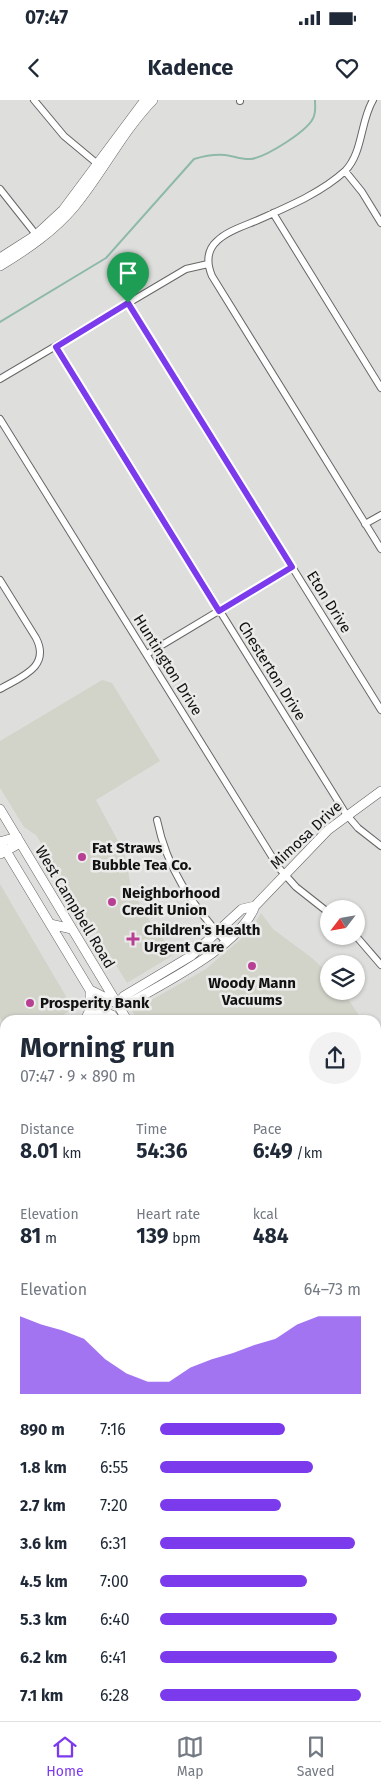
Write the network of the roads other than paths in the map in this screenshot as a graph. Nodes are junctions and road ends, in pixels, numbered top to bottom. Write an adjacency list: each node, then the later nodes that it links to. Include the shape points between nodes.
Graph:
1 (34, 100): 4 (street, via 64,136)
2 (373, 100): 5 (street, via 356,152)
3 (149, 101): 4 (street)
4 (100, 166): 9 (street, via 67,215)
5 (345, 170): 7 (street, via 311,194); 8 (street)
6 (0, 189): 9 (street)
7 (273, 214): 11 (street, via 223,236 211,249); 16 (street)
8 (381, 223)
9 (38, 237): 10 (street); 12 (street)
10 (0, 258)
11 (208, 264): 13 (street, via 186,269); 19 (street, via 212,276)
12 (0, 266)
13 (128, 303): 14 (street); 21 (street, Eton Drive)
14 (56, 347): 15 (street); 24 (street, Chesterton Drive)
15 (0, 379)
16 (381, 388)
17 (0, 419): 25 (street, Huntington Drive)
18 (381, 514): 19 (street)
19 (366, 524): 20 (street)
20 (381, 549)
21 (292, 567): 24 (street); 27 (street, Eton Drive)
22 (0, 580): 23 (street)
23 (2, 588): 26 (street, via 36,638 41,655 34,668)
24 (219, 611): 25 (street); 30 (street, Chesterton Drive)
25 (147, 654): 36 (street, Huntington Drive)
26 (0, 689)
27 (381, 710)
28 (381, 791): 30 (street, Mimosa Drive)
29 (0, 809): 32 (street, West Campbell Road)
30 (346, 814): 34 (street, Chesterton Drive, via 364,834); 36 (street, Mimosa Drive)
31 (157, 820): 43 (street, via 160,837 176,876)
32 (19, 840): 33 (street); 35 (street); 40 (street, West Campbell Road)
33 (0, 842): 35 (street, West Campbell Road)
34 (381, 846)
35 (3, 852): 39 (street, West Campbell Road)
36 (284, 874): 37 (street, Mimosa Drive); 38 (street, Huntington Drive)
37 (255, 906): 43 (street, Mimosa Drive, via 242,909); 44 (street, Mimosa Drive, via 250,918)
38 (320, 906)
39 (41, 908): 40 (street); 41 (street, West Campbell Road)
40 (61, 911): 42 (street, West Campbell Road)
41 (50, 924): 42 (street); 49 (street, West Campbell Road)
42 (72, 929): 50 (street, West Campbell Road)
43 (218, 934): 44 (street); 47 (street, Mimosa Drive)
44 (225, 942): 48 (street, Mimosa Drive)
45 (364, 945): 46 (street)
46 (381, 965)
47 (175, 966): 48 (street); 50 (street, Mimosa Drive, via 124,996)
48 (184, 970): 50 (street, Mimosa Drive, via 128,1004)
49 (90, 990): 50 (street); 51 (street, via 90,1010); 52 (street, West Campbell Road)
50 (112, 999): 53 (street); 54 (street, West Campbell Road)
51 (87, 1015)
52 (108, 1015)
53 (110, 1015)
54 (123, 1015)

